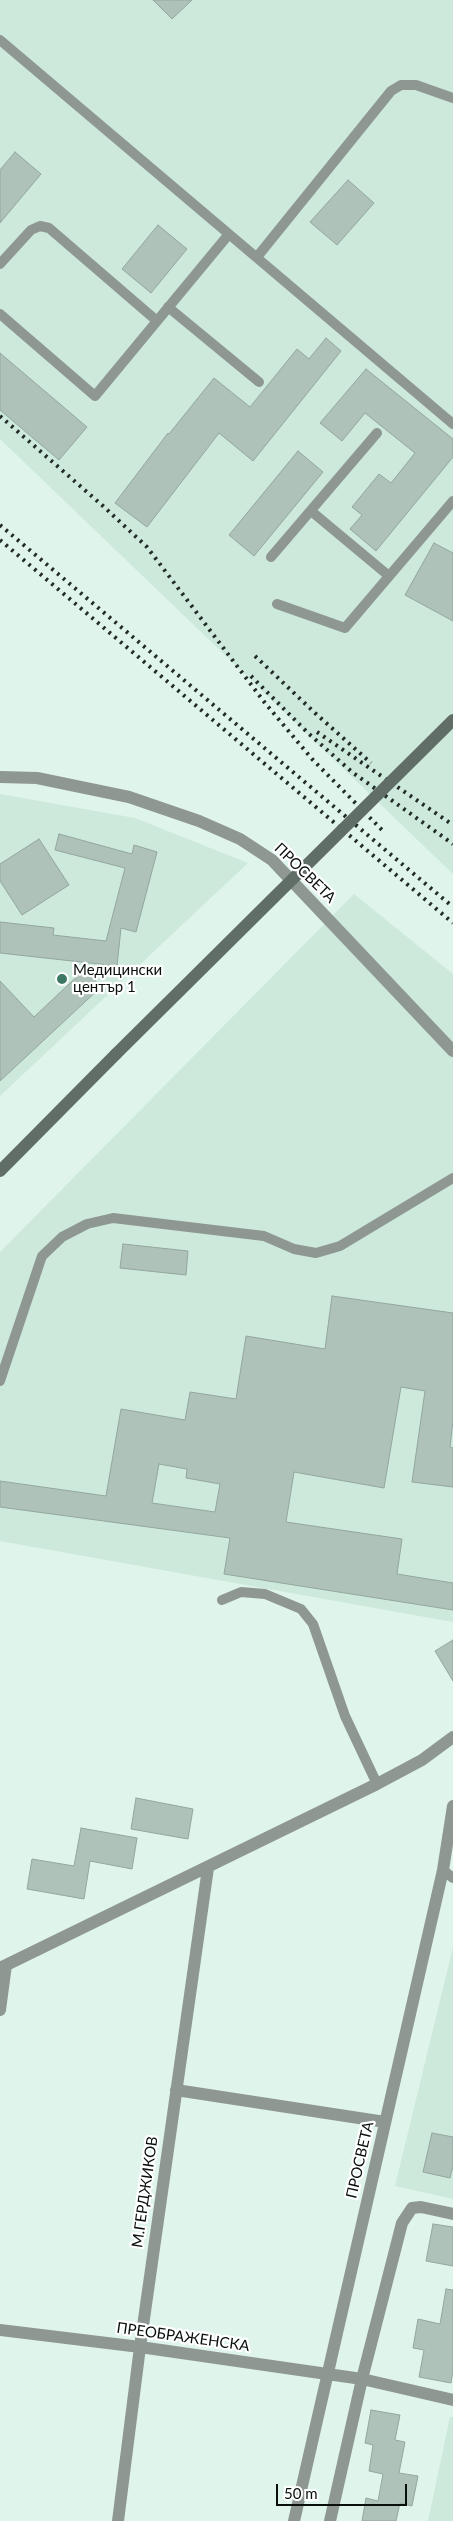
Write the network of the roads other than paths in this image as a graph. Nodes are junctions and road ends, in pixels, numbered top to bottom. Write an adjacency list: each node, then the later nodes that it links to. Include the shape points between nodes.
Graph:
1 (0, 40): 3 (lane)
2 (453, 98): 4 (lane, via 416,85 402,85 391,91)
3 (229, 234): 4 (lane); 6 (lane)
4 (257, 257): 10 (lane)
5 (0, 264): 8 (lane, via 31,230 40,226 49,228)
6 (168, 307): 8 (lane); 9 (lane)
7 (0, 314): 8 (lane, via 95,396)
8 (157, 321)
9 (259, 382)
10 (453, 424)
11 (378, 433): 13 (lane)
12 (453, 501): 15 (lane)
13 (311, 511): 14 (lane); 15 (lane)
14 (272, 557)
15 (389, 576): 16 (lane, via 345,628)
16 (277, 604)
17 (453, 720): 20 (main road, bridge)
18 (0, 776): 19 (street, ПРОСВЕТА, via 37,778 129,797 240,839 272,860)
19 (453, 1051)
20 (0, 1171)
21 (453, 1178): 22 (lane, via 340,1246 316,1253 294,1249 264,1236 113,1218 86,1224 62,1237 42,1256)
22 (0, 1381)
23 (222, 1600): 25 (lane, via 241,1592 265,1594 301,1609 314,1624 345,1716)
24 (453, 1737): 25 (street, via 422,1760)
25 (377, 1784): 27 (street)
26 (453, 1806): 28 (street, ПРОСВЕТА)
27 (208, 1868): 29 (street); 31 (street, М.ГЕРДЖИКОВ)
28 (448, 1874): 32 (street, ПРОСВЕТА)
29 (3, 1967): 30 (street)
30 (0, 2010)
31 (176, 2090): 32 (street); 35 (street, М.ГЕРДЖИКОВ)
32 (385, 2122): 36 (street, ПРОСВЕТА)
33 (453, 2214): 37 (street, via 421,2207 412,2208 407,2213)
34 (0, 2330): 35 (street, ПРЕОБРАЖЕНСКА)
35 (140, 2347): 36 (street, ПРЕОБРАЖЕНСКА); 39 (street, М.ГЕРДЖИКОВ)
36 (327, 2375): 37 (street, ПРЕОБРАЖЕНСКА); 40 (street, ПРОСВЕТА)
37 (362, 2379): 38 (street, ПРЕОБРАЖЕНСКА); 41 (street)
38 (453, 2400)
39 (118, 2521)
40 (294, 2521)
41 (330, 2521)

